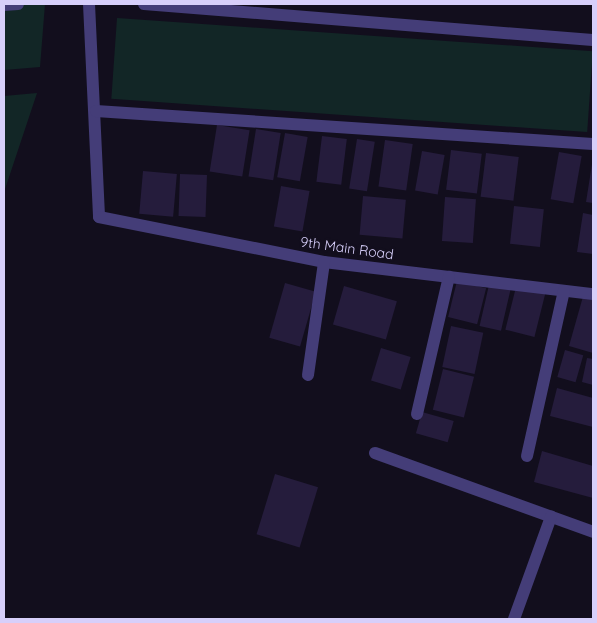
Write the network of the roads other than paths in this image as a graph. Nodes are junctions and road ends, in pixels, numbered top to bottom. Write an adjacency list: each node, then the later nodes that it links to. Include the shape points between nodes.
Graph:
1 (18, 4): 4 (street)
2 (89, 4): 6 (street)
3 (144, 4): 5 (street)
4 (4, 5)
5 (593, 40)
6 (96, 111): 7 (street); 8 (street, 9th Main Road, via 99,217)
7 (593, 144)
8 (324, 262): 9 (street, 9th Main Road); 12 (street)
9 (449, 277): 10 (street, 9th Main Road); 13 (street)
10 (564, 291): 11 (street, 9th Main Road); 15 (street)
11 (593, 294)
12 (308, 375)
13 (417, 414)
14 (375, 453): 16 (street)
15 (527, 456)
16 (550, 517): 17 (street); 18 (street)
17 (593, 532)
18 (514, 619)

